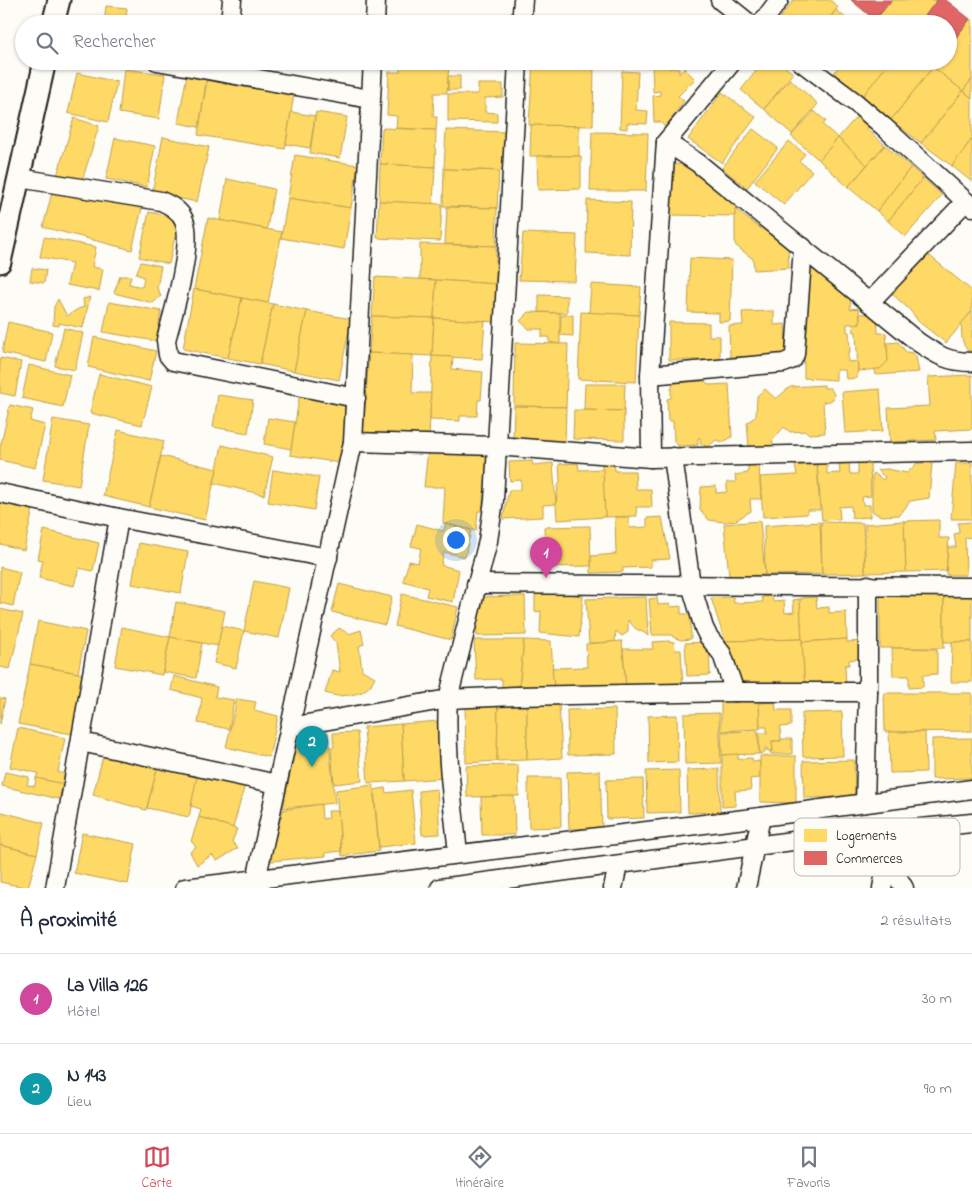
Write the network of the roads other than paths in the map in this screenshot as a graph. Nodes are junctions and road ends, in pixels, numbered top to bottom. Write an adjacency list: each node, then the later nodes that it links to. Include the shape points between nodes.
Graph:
1 (59, 0): 7 (street)
2 (232, 0): 8 (street)
3 (376, 0): 9 (street)
4 (523, 0): 10 (street)
5 (720, 0): 11 (street)
6 (779, 0): 12 (street)
7 (55, 15)
8 (231, 15)
9 (375, 15)
10 (522, 15)
11 (739, 15)
12 (768, 15)
13 (43, 70): 21 (street)
14 (235, 70): 19 (street)
15 (372, 70): 19 (street)
16 (518, 70): 30 (street)
17 (721, 70): 20 (street)
18 (812, 70): 22 (street, via 856,103)
19 (370, 99): 28 (street)
20 (666, 142): 23 (street); 27 (street)
21 (19, 178): 24 (street); 28 (street, via 161,201 178,211 184,220 186,253 166,340 168,355 174,361)
22 (969, 204): 25 (street)
23 (802, 247): 25 (street); 27 (street, via 793,359 784,363)
24 (0, 262)
25 (869, 303): 26 (street, via 939,356 956,362)
26 (972, 362)
27 (650, 375): 32 (street)
28 (356, 398): 29 (street)
29 (354, 442): 30 (street); 36 (street)
30 (498, 446): 32 (street); 37 (street, via 488,541)
31 (972, 452): 33 (street)
32 (651, 458): 33 (street)
33 (673, 458): 38 (street)
34 (0, 493): 35 (street)
35 (119, 518): 36 (street); 45 (street)
36 (328, 558): 44 (street)
37 (476, 584): 38 (street); 43 (street)
38 (691, 585): 39 (street); 41 (street, via 704,628 722,654)
39 (868, 585): 40 (street); 42 (street)
40 (972, 587)
41 (735, 692): 42 (street); 43 (street)
42 (868, 692): 48 (street)
43 (448, 699): 44 (street); 52 (street, via 448,752)
44 (290, 727): 46 (street)
45 (81, 742): 46 (street); 57 (street)
46 (277, 784): 56 (street)
47 (972, 789): 48 (street)
48 (865, 803): 49 (street)
49 (761, 817): 51 (street); 52 (street)
50 (794, 841): 51 (street)
51 (755, 847): 53 (street); 61 (street)
52 (458, 854): 56 (street)
53 (618, 865): 55 (street); 60 (street)
54 (897, 876): 62 (street)
55 (516, 883): 59 (street)
56 (258, 884): 58 (street)
57 (55, 888)
58 (185, 888)
59 (440, 888)
60 (613, 888)
61 (746, 888)
62 (904, 888)

